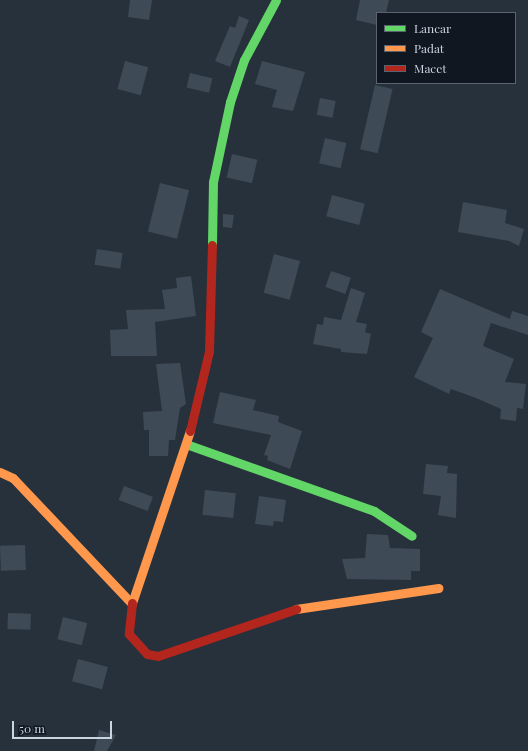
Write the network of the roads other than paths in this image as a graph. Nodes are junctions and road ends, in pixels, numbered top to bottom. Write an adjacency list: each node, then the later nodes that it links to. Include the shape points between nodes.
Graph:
1 (276, 0): 2 (street, via 244,60 230,102 213,182 209,351)
2 (186, 444): 4 (street, via 374,511); 6 (street)
3 (0, 472): 6 (street, via 13,478)
4 (412, 536)
5 (438, 588): 6 (street, via 290,610 158,656 147,654 133,642 128,622)
6 (132, 604)

